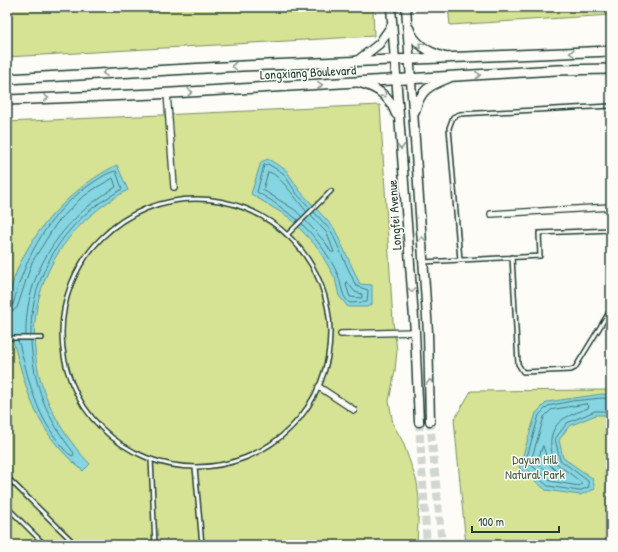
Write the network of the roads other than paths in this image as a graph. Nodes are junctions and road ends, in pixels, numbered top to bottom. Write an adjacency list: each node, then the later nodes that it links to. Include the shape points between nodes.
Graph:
1 (391, 7): 4 (main road, Longfei Avenue)
2 (406, 7): 3 (main road, Longfei Avenue)
3 (407, 19): 6 (main road, one-way to 3, via 428,51 420,44 410,31); 8 (main road, Longfei Avenue)
4 (392, 24): 7 (main road, Longfei Avenue); 9 (main road, via 380,44)
5 (611, 51): 6 (main road, Longxiang Boulevard, one-way to 6)
6 (448, 57): 8 (main road, Longxiang Boulevard)
7 (394, 59): 8 (main road, Longxiang Boulevard); 9 (main road, Longxiang Boulevard); 14 (main road, Longfei Avenue)
8 (410, 59): 13 (main road, Longfei Avenue)
9 (357, 61): 12 (main road, Longxiang Boulevard, one-way to 12)
10 (611, 69): 11 (main road, Longxiang Boulevard, one-way to 10)
11 (451, 77): 13 (main road, Longxiang Boulevard); 19 (main road, via 425,90)
12 (7, 78)
13 (411, 79): 14 (main road, Longxiang Boulevard); 19 (main road, Longfei Avenue)
14 (396, 80): 15 (main road, Longxiang Boulevard); 20 (main road, Longfei Avenue)
15 (357, 82): 16 (main road, Longxiang Boulevard, one-way to 15); 20 (main road, one-way to 20, via 378,89 385,95 391,102)
16 (167, 93): 17 (main road, Longxiang Boulevard, one-way to 16); 21 (street)
17 (7, 100)
18 (611, 106): 28 (lane, via 460,114 454,117 449,128)
19 (413, 118): 29 (main road, Longfei Avenue, one-way to 19)
20 (399, 122): 31 (main road, Longfei Avenue, one-way to 31)
21 (174, 187)
22 (331, 191): 26 (lane)
23 (611, 207): 24 (street)
24 (491, 214)
25 (611, 230): 27 (lane, via 539,233 540,256)
26 (287, 234): 35 (lane, via 314,270 329,311 330,344 327,366); 39 (lane, via 261,215 241,206 209,199 177,200 156,205 126,218 100,239 80,265 67,295 63,316 63,352 68,374 83,404 104,430 121,444)
27 (512, 258): 28 (lane); 30 (lane, via 518,364 523,372 575,368)
28 (460, 260): 29 (lane)
29 (423, 262): 37 (main road, Longfei Avenue, one-way to 29, via 429,345)
30 (611, 309)
31 (415, 332): 32 (street); 38 (main road, Longfei Avenue)
32 (341, 334)
33 (7, 338): 34 (lane)
34 (42, 338)
35 (319, 387): 36 (street); 40 (lane, via 309,407 295,425 269,446 239,461)
36 (354, 410)
37 (430, 421)
38 (419, 422)
39 (151, 459): 40 (lane, via 172,465); 45 (lane)
40 (195, 467): 46 (lane)
41 (7, 477): 44 (lane, via 74,543)
42 (7, 507): 43 (lane)
43 (45, 545)
44 (73, 545)
45 (155, 545)
46 (202, 545)

